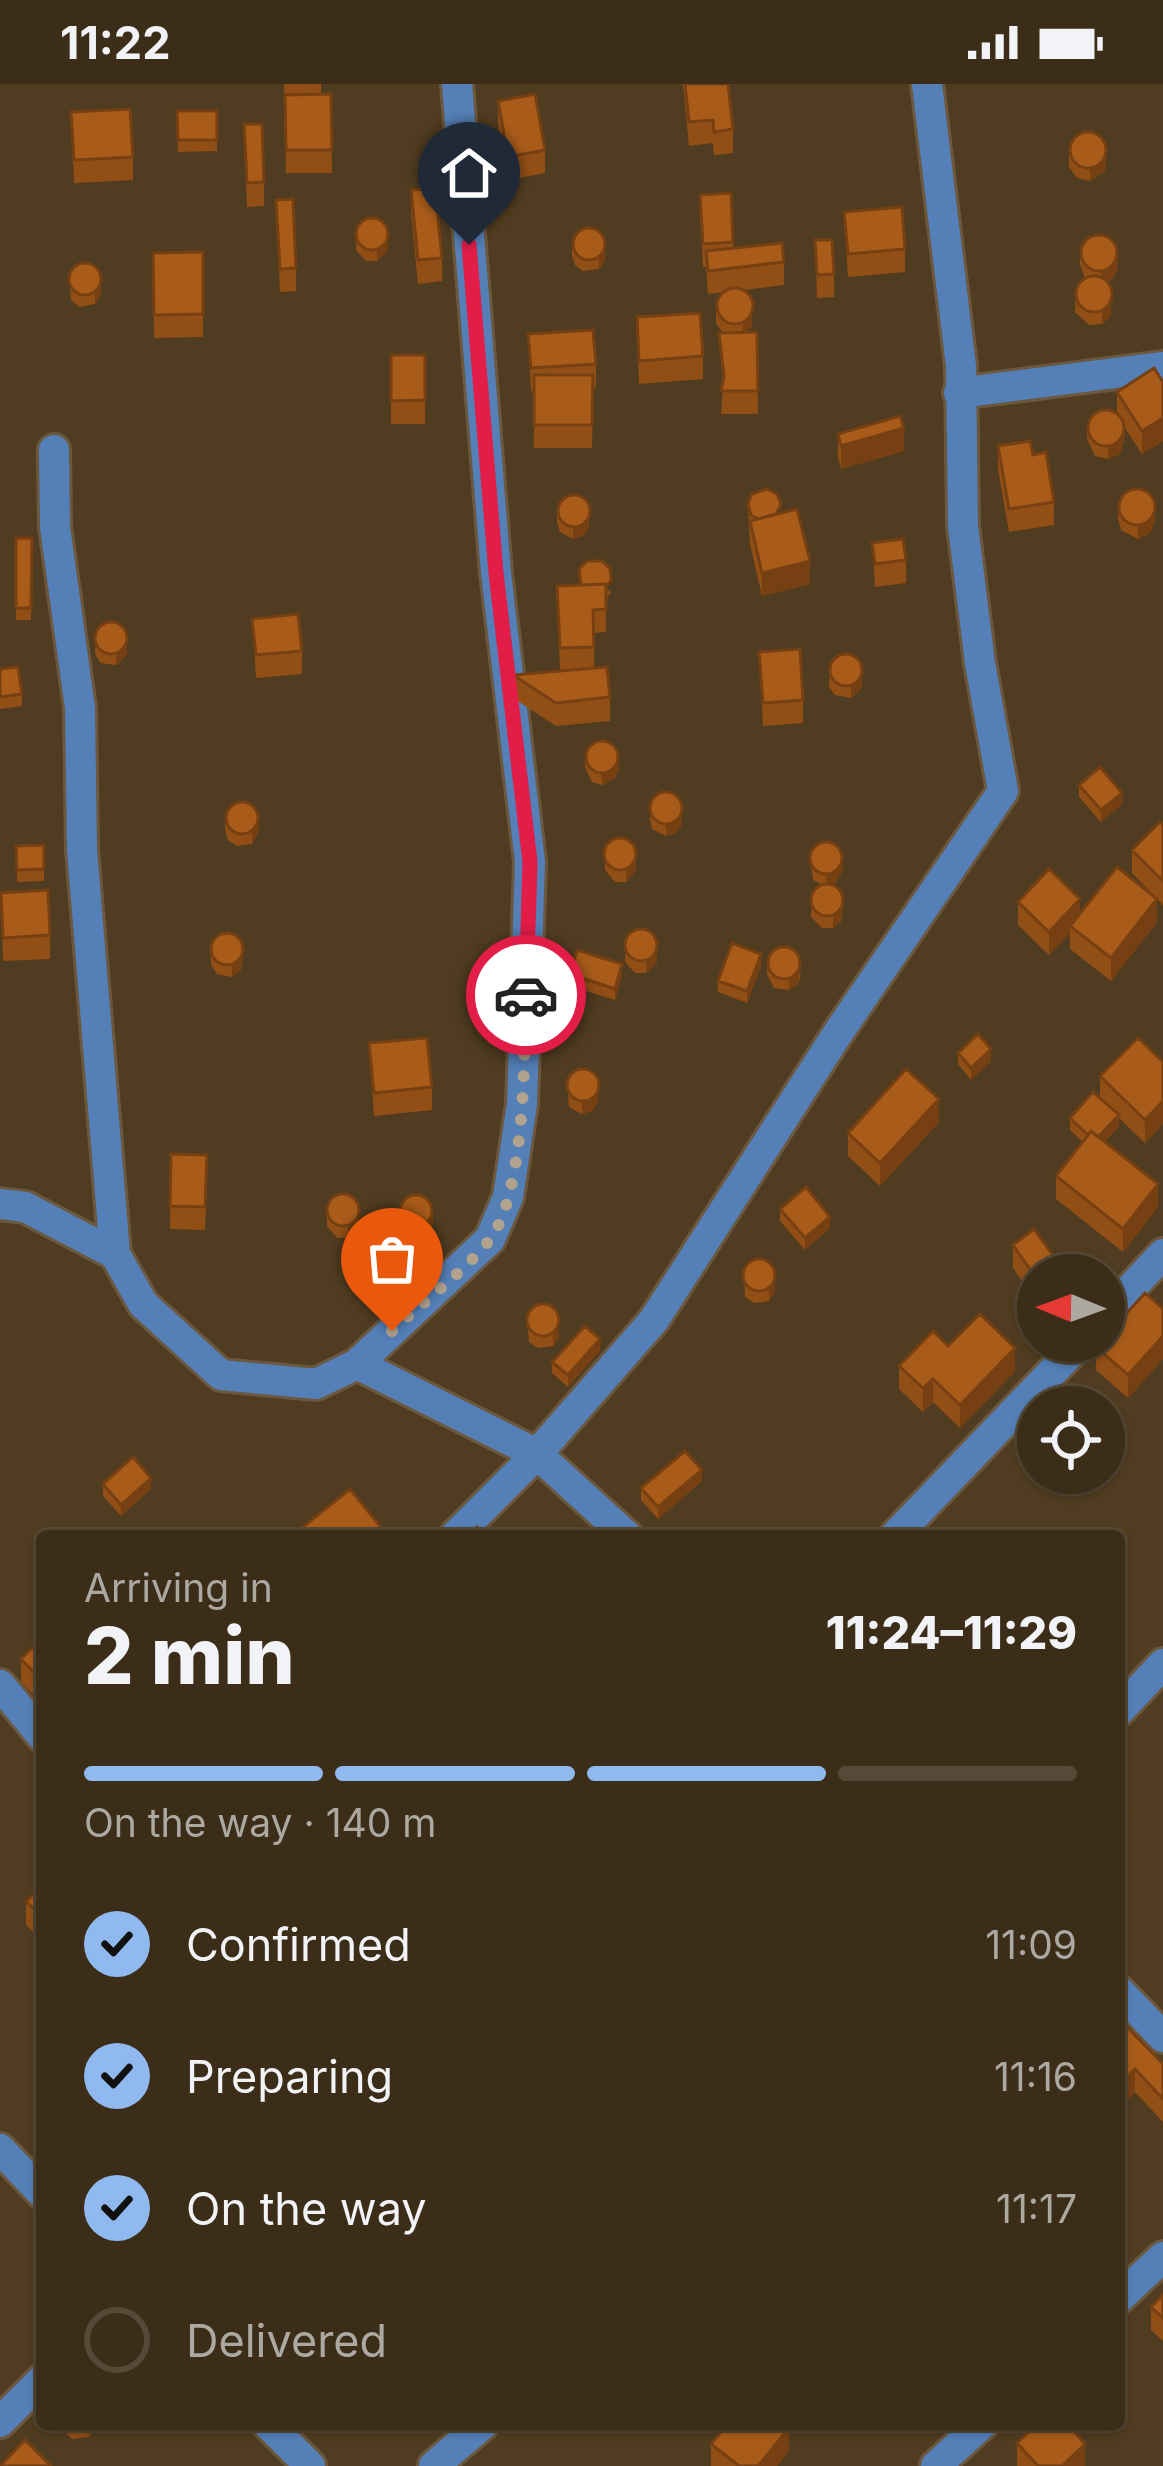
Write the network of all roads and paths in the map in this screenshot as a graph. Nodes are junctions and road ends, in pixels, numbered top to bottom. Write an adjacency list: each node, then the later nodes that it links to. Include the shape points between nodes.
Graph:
1 (457, 84): 11 (street, via 496,573 530,862 522,1104 508,1196 490,1239)
2 (927, 84): 4 (street)
3 (1163, 367): 4 (street)
4 (959, 393): 12 (street, via 963,526 1003,791 654,1320)
5 (54, 450): 7 (street, via 80,709 82,850)
6 (0, 1204): 7 (street, via 25,1207)
7 (115, 1254): 11 (street, via 143,1304 220,1376 316,1384)
8 (1163, 1254): 9 (street)
9 (1125, 1295)
10 (1062, 1362): 15 (street)
11 (357, 1364): 12 (street)
12 (537, 1454): 13 (street); 14 (street)
13 (461, 1530)
14 (620, 1530)
15 (902, 1530)
16 (1163, 1664): 18 (street)
17 (0, 1685): 19 (street)
18 (1125, 1705)
19 (36, 1729)
20 (1125, 1997): 21 (street)
21 (1163, 2036)
22 (0, 2149): 23 (street)
23 (36, 2187)
24 (1163, 2257): 25 (street)
25 (1125, 2292)
26 (36, 2386): 27 (street)
27 (0, 2422)
28 (274, 2430): 32 (street)
29 (476, 2430): 33 (street)
30 (977, 2430): 31 (street)
31 (949, 2462)
32 (310, 2466)
33 (434, 2466)

